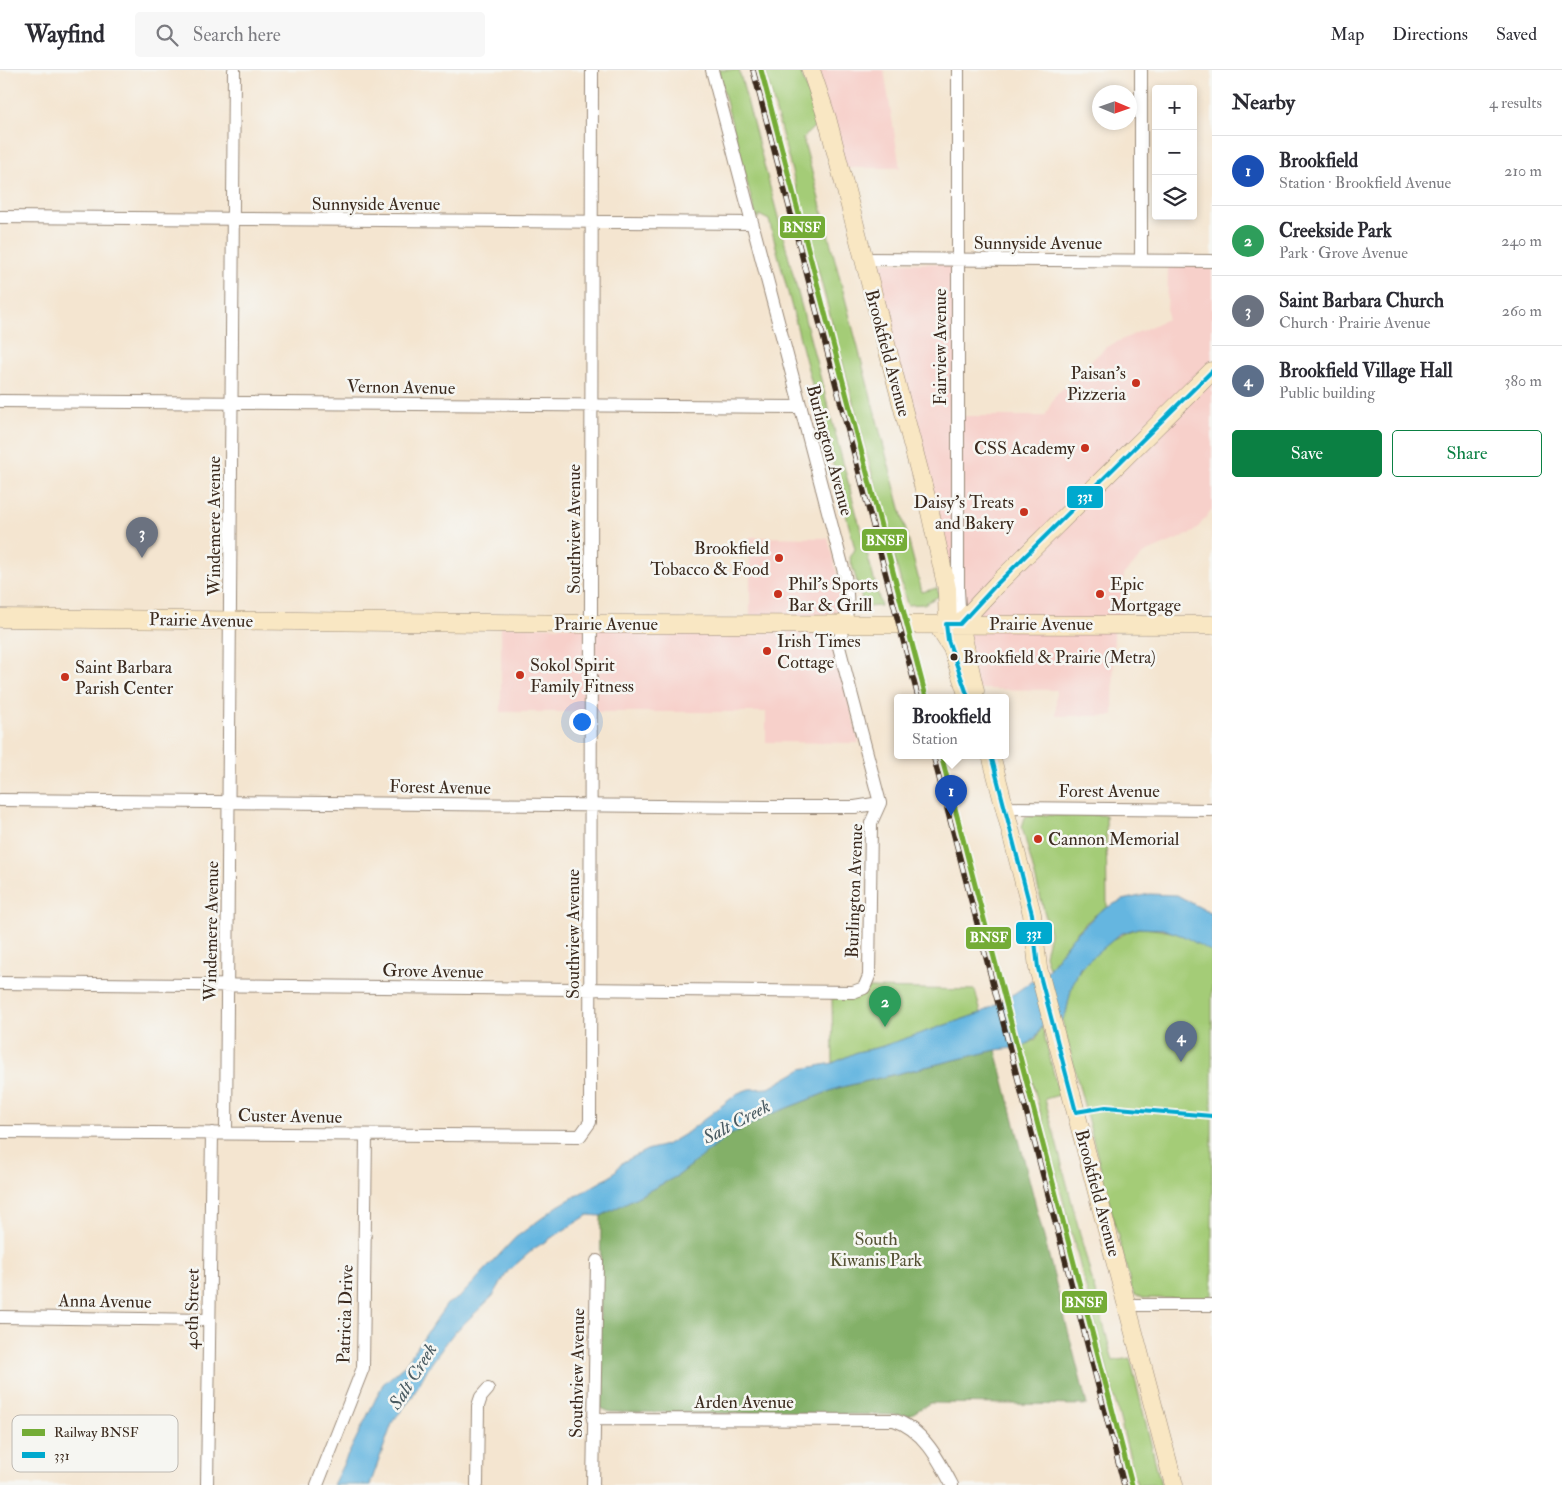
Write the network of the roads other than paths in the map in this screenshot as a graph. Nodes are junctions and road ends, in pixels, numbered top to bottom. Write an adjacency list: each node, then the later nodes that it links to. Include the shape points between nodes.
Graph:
1 (234, 70): 8 (street, Windemere Avenue)
2 (592, 70): 9 (street, Southview Avenue)
3 (712, 70): 10 (street, Burlington Avenue)
4 (811, 70): 11 (street, Brookfield Avenue)
5 (958, 70): 12 (street, Fairview Avenue)
6 (1141, 70): 13 (street)
7 (0, 217): 8 (street, Sunnyside Avenue)
8 (232, 220): 9 (street, Sunnyside Avenue); 17 (street, Windemere Avenue)
9 (592, 223): 10 (street, Sunnyside Avenue); 18 (street, Southview Avenue)
10 (751, 223): 19 (street, Burlington Avenue)
11 (864, 259): 12 (street, Sunnyside Avenue); 25 (street, Brookfield Avenue, via 930,512 948,595)
12 (958, 260): 13 (street, Sunnyside Avenue); 25 (street, Fairview Avenue, via 958,590)
13 (1141, 260): 14 (street, Sunnyside Avenue)
14 (1212, 261)
15 (1212, 371): 25 (street, via 992,588)
16 (0, 401): 17 (street, Vernon Avenue)
17 (232, 403): 18 (street, Vernon Avenue); 21 (street, Windemere Avenue)
18 (592, 406): 19 (street, Vernon Avenue); 22 (street, Southview Avenue)
19 (801, 408): 23 (street, Burlington Avenue, via 845,576 849,604)
20 (0, 618): 21 (street, Prairie Avenue)
21 (231, 620): 22 (street, Prairie Avenue); 30 (street, Windemere Avenue)
22 (591, 624): 23 (street, Prairie Avenue); 32 (street, Southview Avenue)
23 (846, 624): 25 (street, Prairie Avenue); 31 (street, Burlington Avenue, via 838,642)
24 (1212, 625): 25 (street, Prairie Avenue)
25 (947, 628): 26 (street, Brookfield Avenue); 27 (street, Brookfield Avenue)
26 (967, 694)
27 (976, 694)
28 (992, 759): 33 (street, Brookfield Avenue)
29 (0, 800): 30 (street, Forest Avenue)
30 (230, 802): 32 (street, Forest Avenue); 36 (street, Windemere Avenue)
31 (880, 803): 32 (street, Forest Avenue, via 855,807); 37 (street, Burlington Avenue, via 871,823 869,976)
32 (592, 806): 38 (street, Southview Avenue)
33 (1006, 808): 34 (street, Forest Avenue); 45 (street, Brookfield Avenue, via 1032,914 1038,968)
34 (1212, 810)
35 (0, 983): 36 (street, Grove Avenue)
36 (228, 986): 38 (street, Grove Avenue); 41 (street, Windemere Avenue)
37 (864, 988): 38 (street, Grove Avenue, via 853,992)
38 (591, 990): 43 (street, Southview Avenue, via 590,1122)
39 (0, 1132): 40 (street, Custer Avenue)
40 (212, 1133): 41 (street, Custer Avenue); 48 (street, 40th Street)
41 (226, 1133): 42 (street, Custer Avenue)
42 (366, 1135): 43 (street, Custer Avenue); 52 (street, Patricia Drive, via 363,1368)
43 (580, 1136)
44 (597, 1261): 50 (street, Southview Avenue)
45 (1128, 1305): 46 (street); 56 (street, Brookfield Avenue)
46 (1212, 1305)
47 (0, 1318): 48 (street, Anna Avenue)
48 (209, 1320): 51 (street, 40th Street)
49 (488, 1388): 53 (street, via 478,1406)
50 (594, 1419): 54 (street, Southview Avenue); 55 (street, Arden Avenue, via 894,1420 916,1432 932,1451)
51 (207, 1485)
52 (317, 1485)
53 (477, 1485)
54 (593, 1485)
55 (952, 1485)
56 (1174, 1485)

